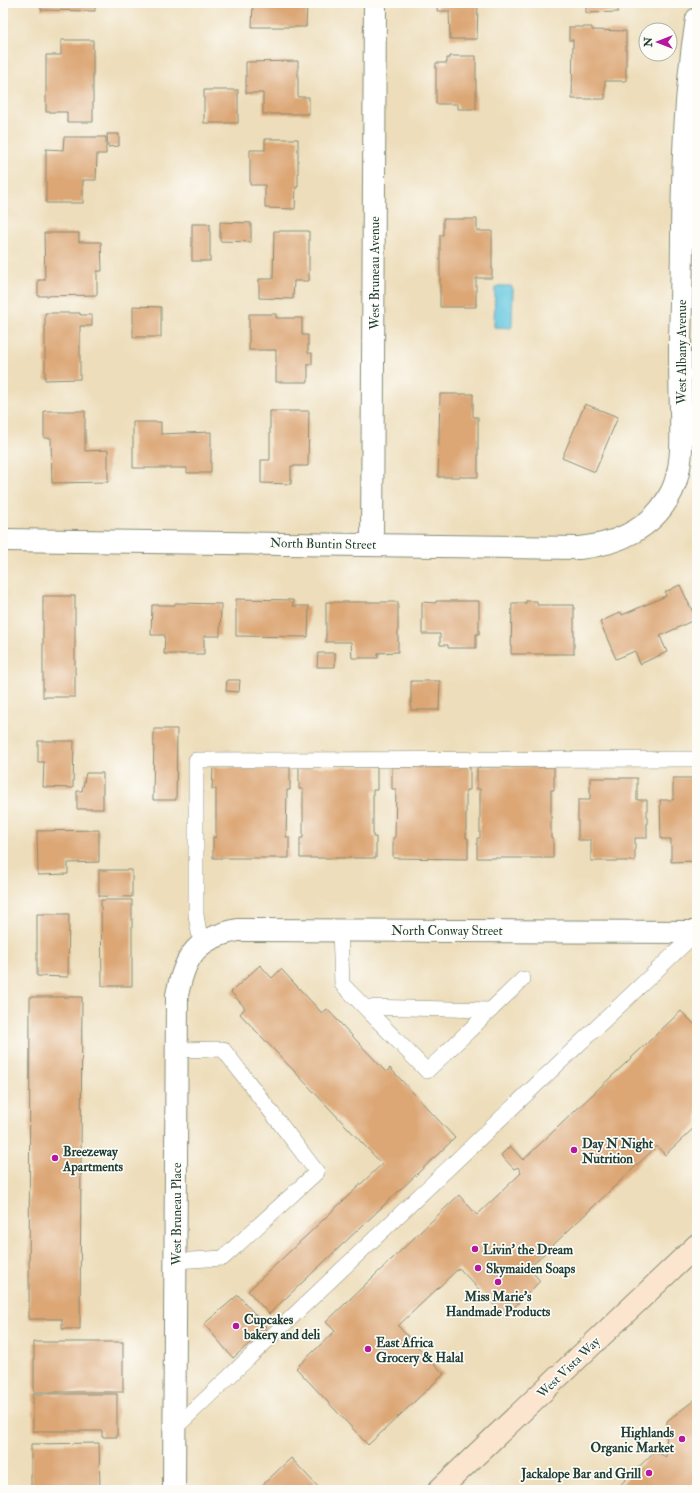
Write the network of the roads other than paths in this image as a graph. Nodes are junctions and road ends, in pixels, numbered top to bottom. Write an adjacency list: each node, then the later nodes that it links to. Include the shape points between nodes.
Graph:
1 (376, 3): 5 (street, West Bruneau Avenue)
2 (697, 19): 3 (street, West Albany Avenue, via 690,58 683,162 680,362 682,444 679,468 672,490 662,508)
3 (639, 529): 5 (street, North Buntin Street, via 607,544 579,548)
4 (3, 540): 5 (street, North Buntin Street)
5 (372, 544)
6 (697, 759): 9 (lane, via 196,760 196,915)
7 (340, 930): 8 (street, North Conway Street); 9 (street, North Conway Street, via 238,930 218,934); 11 (lane, via 342,984)
8 (697, 932): 16 (lane)
9 (201, 944): 13 (street, West Bruneau Place, via 181,973 177,996)
10 (523, 979): 12 (lane)
11 (365, 1007): 12 (lane); 12 (lane, via 428,1070)
12 (491, 1010)
13 (176, 1050): 15 (street, West Bruneau Place); 15 (lane, via 223,1049 317,1172 222,1258)
14 (697, 1245): 18 (main road, West Vista Way)
15 (176, 1261): 16 (street, West Bruneau Place)
16 (174, 1429): 17 (street, West Bruneau Place)
17 (174, 1490)
18 (439, 1490)

